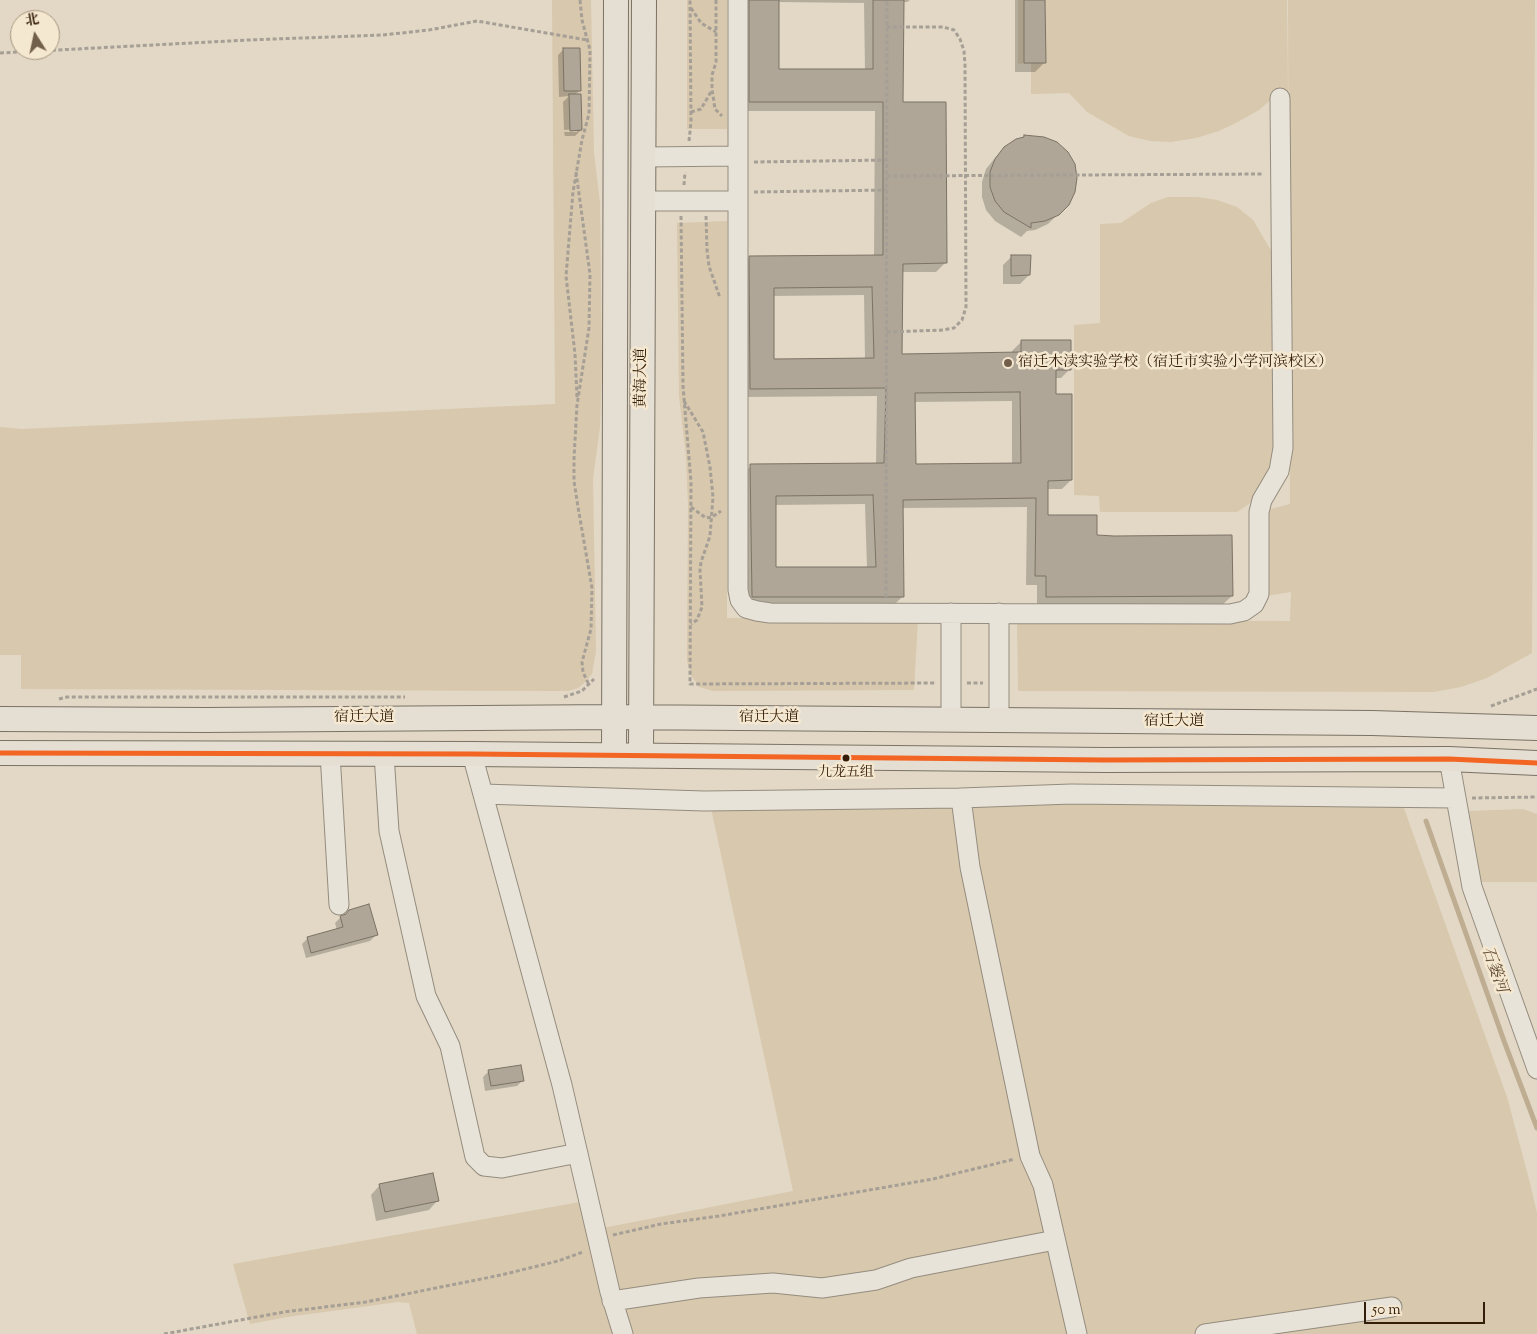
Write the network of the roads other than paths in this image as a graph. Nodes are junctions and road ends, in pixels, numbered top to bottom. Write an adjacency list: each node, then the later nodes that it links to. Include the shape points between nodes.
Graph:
1 (616, 0): 11 (main road, 黄海大道)
2 (644, 0): 5 (main road, 黄海大道)
3 (738, 0): 6 (street)
4 (1280, 98): 10 (street, via 1283,448 1279,471 1262,500 1259,512 1259,594 1254,604 1244,611 1230,614)
5 (643, 157): 6 (street); 8 (main road, 黄海大道)
6 (738, 159): 7 (street)
7 (738, 196): 8 (street, via 706,201); 9 (street, via 740,600 746,608 770,613)
8 (643, 201): 12 (main road, 黄海大道)
9 (951, 613): 10 (street); 14 (street)
10 (999, 614): 15 (street)
11 (614, 717): 12 (main road, 宿迁大道); 13 (main road, 宿迁大道); 21 (main road, 黄海大道)
12 (641, 717): 14 (main road, 宿迁大道); 22 (main road, 黄海大道)
13 (0, 719)
14 (951, 720): 15 (main road, 宿迁大道)
15 (999, 720): 16 (main road, 宿迁大道, via 1372,723)
16 (1537, 728)
17 (0, 753): 18 (main road)
18 (330, 753): 19 (main road); 28 (street)
19 (384, 754): 20 (main road); 30 (street, via 389,831 426,996 450,1046 475,1157 484,1166 502,1168)
20 (472, 754): 21 (main road); 25 (street)
21 (614, 755): 22 (main road)
22 (640, 755): 23 (main road, via 1096,760)
23 (1449, 758): 24 (main road); 27 (street)
24 (1537, 763)
25 (483, 794): 26 (street, via 704,801); 30 (street)
26 (961, 798): 27 (street, via 1070,794); 31 (street, via 970,867 1030,1156 1043,1185)
27 (1456, 798): 29 (street, via 1472,887)
28 (339, 904)
29 (1537, 1069)
30 (578, 1153): 32 (street)
31 (1055, 1240): 32 (street, via 911,1268 876,1280 822,1288 774,1284 699,1288); 35 (street)
32 (612, 1301): 34 (street)
33 (1392, 1307): 36 (street)
34 (623, 1334)
35 (1077, 1334)
36 (1205, 1334)

